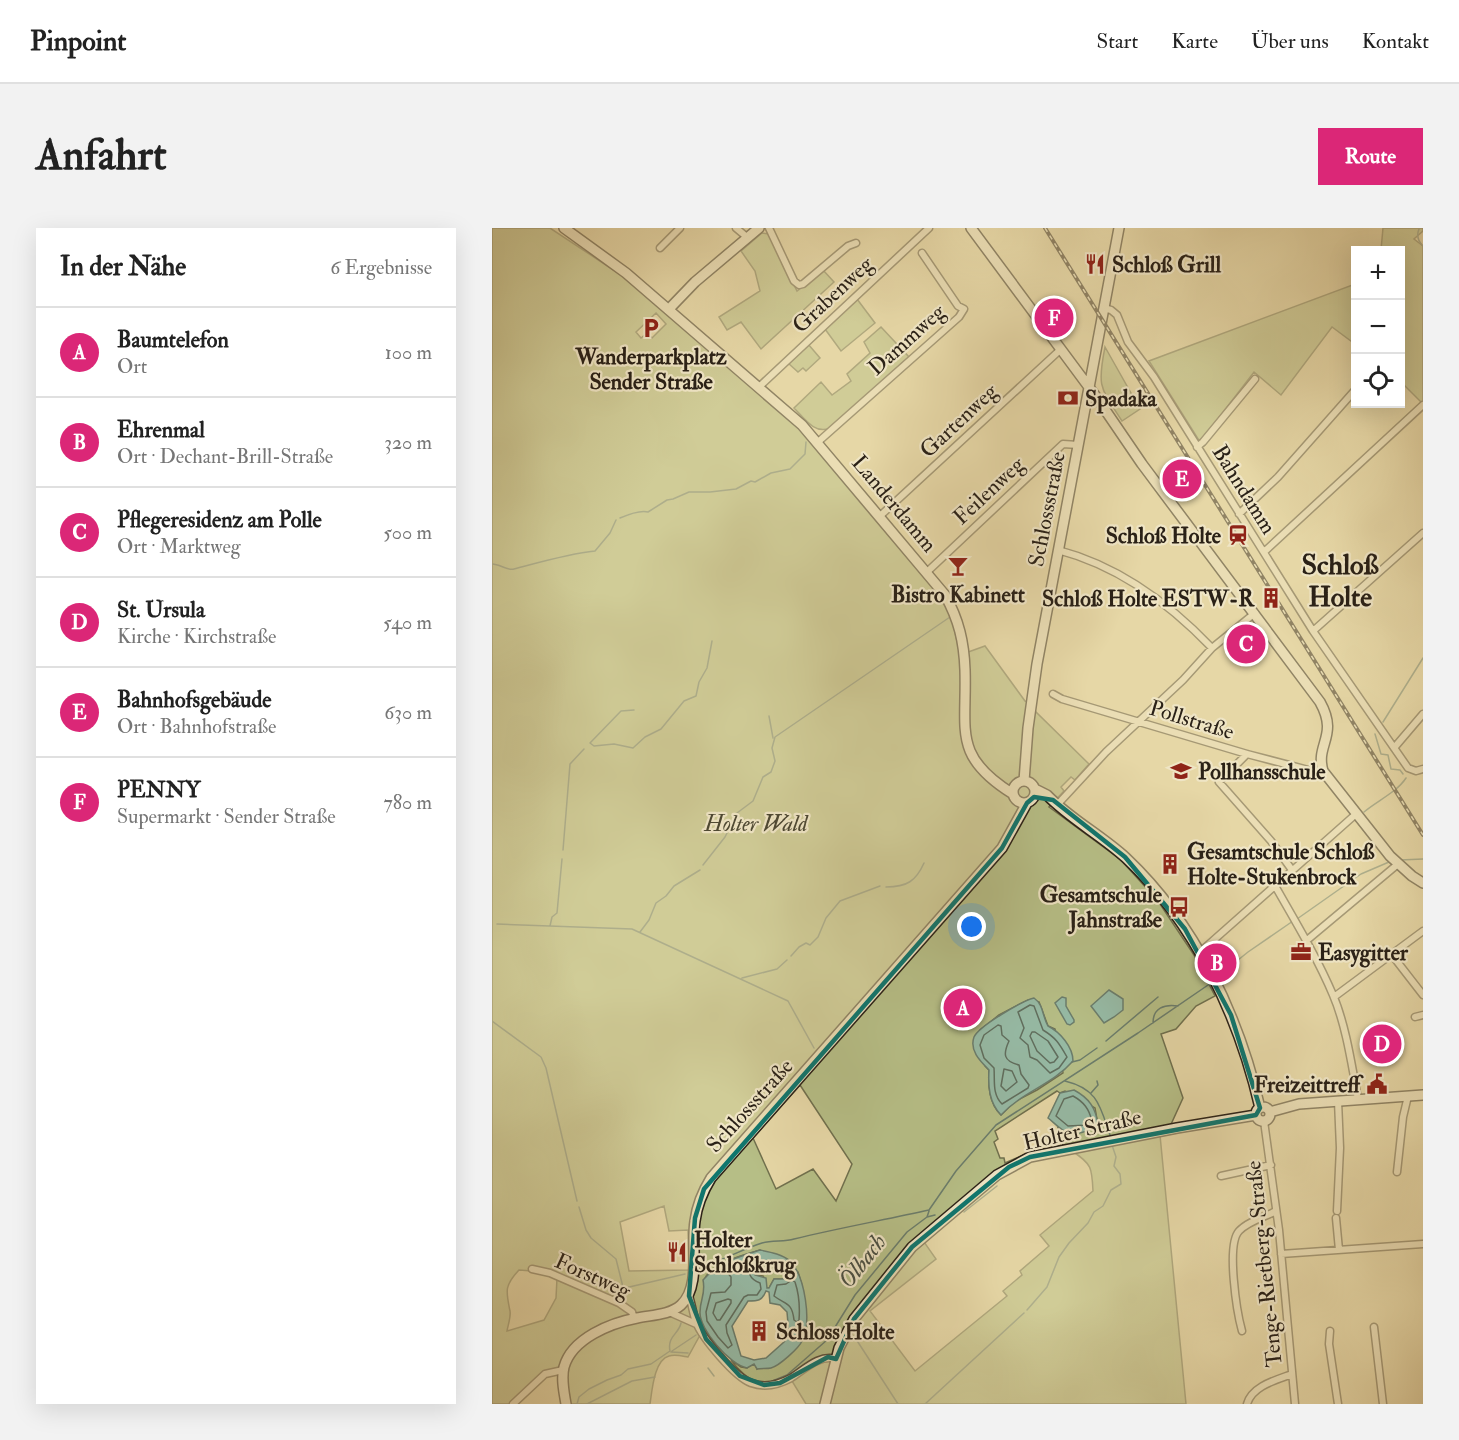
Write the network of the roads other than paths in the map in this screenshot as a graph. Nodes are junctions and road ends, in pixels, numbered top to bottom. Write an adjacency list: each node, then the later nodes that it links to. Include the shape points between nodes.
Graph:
1 (564, 228): 14 (main road, Landerdamm)
2 (680, 228): 11 (street)
3 (736, 228): 9 (street)
4 (759, 228): 9 (main road)
5 (769, 228): 10 (street, via 798,285)
6 (929, 228): 19 (street, Grabenweg)
7 (971, 228): 15 (main road)
8 (1119, 228): 13 (main road, Schlossstraße)
9 (748, 238): 14 (main road)
10 (856, 243)
11 (660, 248)
12 (922, 253): 23 (street, Dammweg, via 964,309)
13 (1104, 308): 16 (main road, Schlossstraße); 25 (street, Bahndamm, via 1117,315 1128,342)
14 (669, 309): 19 (main road, Landerdamm)
15 (1060, 350): 17 (main road); 27 (street, Gartenweg)
16 (1096, 356): 17 (main road, via 1086,366); 20 (main road, Schlossstraße)
17 (1070, 364): 20 (main road)
18 (1255, 379): 25 (street)
19 (759, 386): 23 (main road, Landerdamm)
20 (1089, 390): 24 (main road, Schlossstraße); 32 (main road)
21 (1351, 395): 26 (street, via 1278,477)
22 (1423, 405): 30 (street)
23 (818, 442): 27 (main road, Landerdamm)
24 (1078, 445): 29 (main road, Schlossstraße); 31 (street, Feilenweg, via 1063,444)
25 (1197, 447): 26 (street, Bahndamm)
26 (1239, 514): 30 (street, Bahndamm)
27 (880, 516): 31 (main road, Landerdamm)
28 (1423, 533): 33 (street)
29 (1058, 550): 34 (street, via 1118,573 1168,606); 42 (main road, Schlossstraße, via 1031,696 1031,759)
30 (1264, 552): 33 (street, Bahndamm)
31 (927, 572): 42 (main road, Landerdamm, via 945,595 961,631 964,725 974,758 990,777)
32 (1255, 613): 34 (street); 41 (main road, via 1325,711 1329,725 1321,760)
33 (1313, 632): 38 (street, Bahndamm)
34 (1212, 648): 37 (street)
35 (1053, 694): 37 (street, Pollstraße)
36 (1423, 714): 38 (street)
37 (1139, 722): 39 (street, Pollstraße); 43 (street)
38 (1394, 748): 40 (street, Bahndamm, via 1408,768)
39 (1247, 754): 41 (street, Pollstraße); 46 (street, via 1219,782)
40 (1423, 769)
41 (1323, 771): 44 (main road)
42 (1024, 791): 43 (main road, Landerdamm); 70 (main road, Schlossstraße, via 1016,823 1002,848 711,1178 695,1218)
43 (1055, 802): 51 (main road, via 1136,868 1165,901)
44 (1356, 814): 45 (main road); 46 (street)
45 (1395, 861): 47 (main road); 50 (street)
46 (1292, 870): 48 (street)
47 (1423, 883)
48 (1274, 884): 50 (street); 51 (street)
49 (1423, 931): 52 (street)
50 (1306, 941): 54 (street)
51 (1199, 953): 61 (main road, via 1243,1044)
52 (1392, 954): 53 (street); 54 (street)
53 (1423, 995)
54 (1334, 997): 59 (street)
55 (1423, 1015): 56 (street)
56 (1415, 1017)
57 (1423, 1095): 58 (main road)
58 (1408, 1096): 59 (main road); 63 (street)
59 (1358, 1099): 60 (main road)
60 (1338, 1101): 61 (main road, via 1299,1104 1270,1112 1268,1119); 67 (street)
61 (1260, 1114): 62 (street, Tenge-Rietberg-Straße); 77 (main road, Holter Straße, via 1030,1157 1010,1167 912,1247 854,1319)
62 (1271, 1165): 64 (street); 65 (street, Tenge-Rietberg-Straße)
63 (1397, 1172)
64 (1221, 1176)
65 (1276, 1211): 68 (street, Tenge-Rietberg-Straße); 75 (street, via 1245,1226 1236,1235 1236,1304)
66 (1423, 1244): 67 (street)
67 (1339, 1250): 68 (street)
68 (1281, 1254): 79 (street, Tenge-Rietberg-Straße)
69 (532, 1269): 72 (street, Forstweg, via 619,1303)
70 (689, 1296): 71 (main road); 73 (street)
71 (669, 1311): 72 (main road); 73 (street)
72 (634, 1318): 78 (main road, via 584,1340)
73 (696, 1324): 77 (street, via 722,1357 749,1382 772,1385 828,1357)
74 (1374, 1327): 86 (street)
75 (1242, 1331)
76 (1330, 1331): 85 (street)
77 (836, 1359): 82 (main road, Holter Straße)
78 (563, 1370): 80 (street, via 545,1374); 81 (main road)
79 (1292, 1374): 83 (street, via 1251,1394); 84 (street, Tenge-Rietberg-Straße)
80 (513, 1404)
81 (566, 1404)
82 (825, 1404)
83 (1247, 1404)
84 (1295, 1404)
85 (1338, 1404)
86 (1383, 1404)

